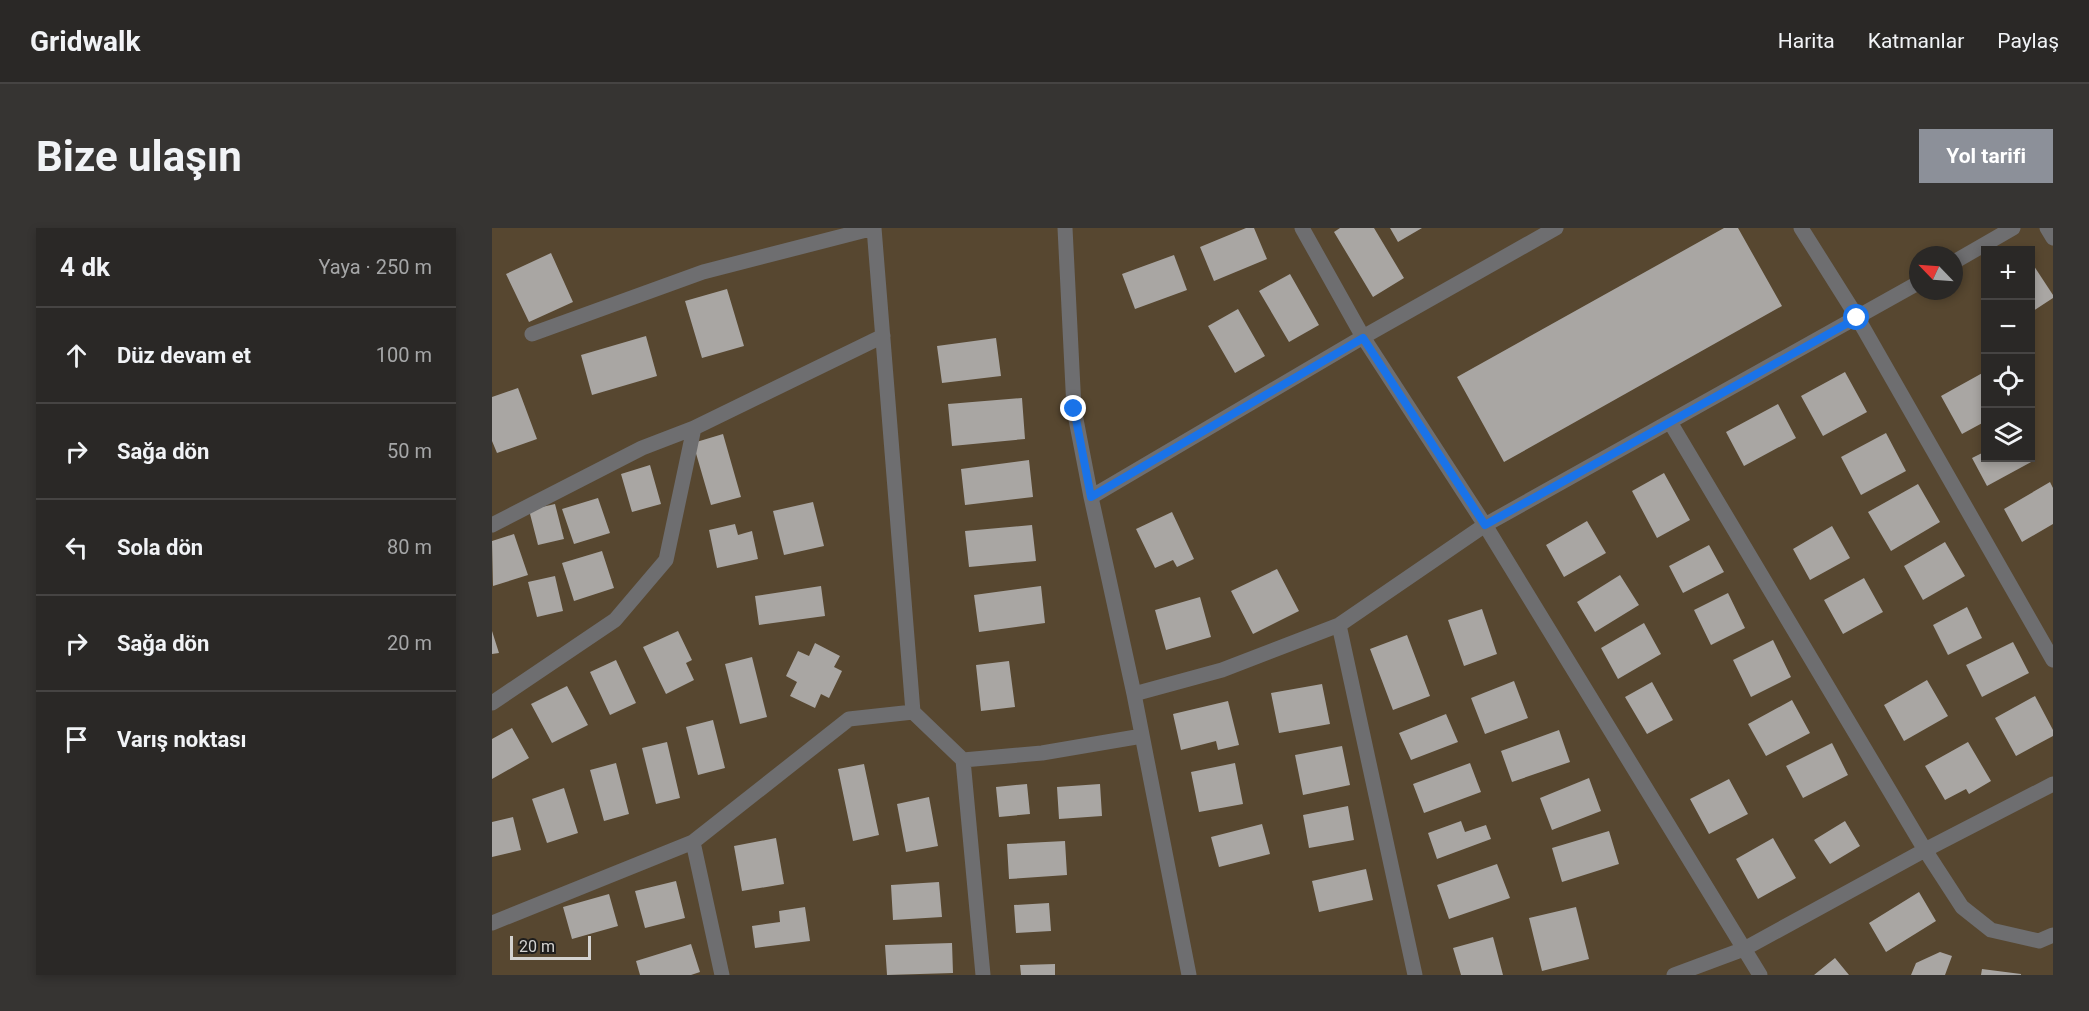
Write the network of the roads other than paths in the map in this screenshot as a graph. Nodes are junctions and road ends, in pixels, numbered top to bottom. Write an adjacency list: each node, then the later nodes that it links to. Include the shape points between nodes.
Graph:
1 (874, 228): 12 (street, via 703,272); 13 (street)
2 (1065, 228): 17 (street, via 1074,409)
3 (1302, 228): 14 (street)
4 (1801, 228): 11 (street)
5 (2013, 228): 9 (street)
6 (2047, 228): 8 (street)
7 (1551, 229): 14 (street)
8 (2053, 238)
9 (1963, 257)
10 (1909, 287): 11 (street)
11 (1857, 318): 15 (street); 21 (street)
12 (532, 334)
13 (883, 336): 16 (street); 24 (street)
14 (1363, 338): 17 (street); 19 (street)
15 (1670, 422): 19 (street); 29 (street)
16 (694, 428): 18 (street, via 642,448); 23 (street, via 666,560 615,620)
17 (1091, 497): 22 (street)
18 (492, 525)
19 (1485, 525): 20 (street); 32 (street)
20 (1339, 626): 22 (street, via 1222,670); 36 (street)
21 (2053, 660)
22 (1134, 694): 25 (street)
23 (492, 703)
24 (913, 712): 26 (street); 28 (street, via 849,719)
25 (1142, 736): 26 (street, via 1042,753); 35 (street)
26 (963, 760): 34 (street)
27 (2053, 784): 29 (street)
28 (693, 842): 30 (street); 33 (street)
29 (1925, 850): 31 (street, via 1962,907 1991,930 2039,941); 32 (street)
30 (492, 923)
31 (2053, 935)
32 (1744, 949): 37 (street); 38 (street)
33 (722, 975)
34 (983, 975)
35 (1189, 975)
36 (1415, 975)
37 (1674, 975)
38 (1760, 975)

